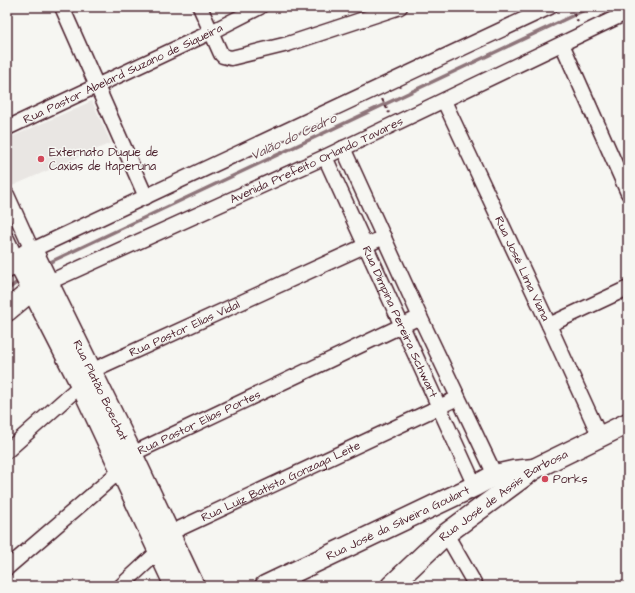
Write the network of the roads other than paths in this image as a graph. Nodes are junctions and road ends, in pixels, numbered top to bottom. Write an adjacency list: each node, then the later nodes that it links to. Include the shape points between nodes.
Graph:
1 (62, 7): 9 (street)
2 (200, 7): 7 (street)
3 (260, 7): 7 (street, Rua Pastor Abelard Suzano de Siqueira)
4 (400, 7): 7 (street, via 288,44 230,58 221,54)
5 (550, 7): 16 (street)
6 (628, 12): 8 (street, Avenida Prefeito Orlando Tavares)
7 (212, 32): 9 (street, Rua Pastor Abelard Suzano de Siqueira)
8 (562, 44): 10 (street, Avenida Prefeito Orlando Tavares); 14 (street)
9 (97, 86): 11 (street, Rua Pastor Abelard Suzano de Siqueira); 16 (street)
10 (444, 101): 12 (street, Avenida Prefeito Orlando Tavares); 25 (street, Rua José Lima Viana)
11 (7, 128)
12 (343, 148): 13 (street, Avenida Prefeito Orlando Tavares); 17 (street, Rua Dimpina Pereira Schwart)
13 (325, 157): 19 (street, Rua Dimpina Pereira Schwart); 20 (street, Avenida Prefeito Orlando Tavares)
14 (628, 192)
15 (7, 195): 20 (street, Rua Platão Boechat)
16 (146, 197): 20 (street)
17 (384, 237): 19 (street, Rua Pastor Elias Vidal); 23 (street, Rua Dimpina Pereira Schwart)
18 (7, 239): 20 (street, Rua Platão Boechat)
19 (365, 246): 24 (street, Rua Dimpina Pereira Schwart); 26 (street, Rua Pastor Elias Vidal)
20 (29, 271): 22 (main road, Avenida Prefeito Orlando Tavares); 26 (main road, Rua Platão Boechat)
21 (628, 288): 25 (street)
22 (7, 311)
23 (420, 317): 24 (street, Rua Pastor Elias Portes); 27 (street, Rua Dimpina Pereira Schwart)
24 (402, 325): 28 (street, Rua Dimpina Pereira Schwart); 32 (street, Rua Pastor Elias Portes)
25 (549, 325): 30 (street, Rua José Lima Viana)
26 (86, 378): 31 (street, Rua Pastor Elias Vidal); 32 (main road, Rua Platão Boechat)
27 (458, 398): 28 (street, Rua Luiz Batista Gonzaga Leite); 34 (street, Rua Dimpina Pereira Schwart)
28 (439, 406): 35 (street, Rua Dimpina Pereira Schwart); 36 (street, Rua Luiz Batista Gonzaga Leite)
29 (628, 423): 30 (main road, Rua José de Assis Barbosa)
30 (600, 437): 33 (main road, Rua José de Assis Barbosa)
31 (7, 451)
32 (126, 462): 36 (main road, Rua Platão Boechat); 38 (main road, Rua Platão Boechat); 39 (street, Rua Pastor Elias Portes)
33 (534, 469): 34 (main road, Rua José da Silveira Goulart); 37 (main road, Rua José de Assis Barbosa)
34 (495, 475): 35 (main road, Rua José da Silveira Goulart)
35 (475, 486): 43 (main road, Rua José da Silveira Goulart)
36 (170, 533): 38 (street); 42 (main road, Rua Platão Boechat)
37 (446, 534): 44 (main road, Rua José de Assis Barbosa); 45 (street)
38 (159, 551): 40 (street); 41 (main road, Rua Platão Boechat)
39 (7, 568)
40 (121, 586)
41 (175, 586)
42 (194, 586)
43 (265, 586)
44 (391, 586)
45 (476, 586)

